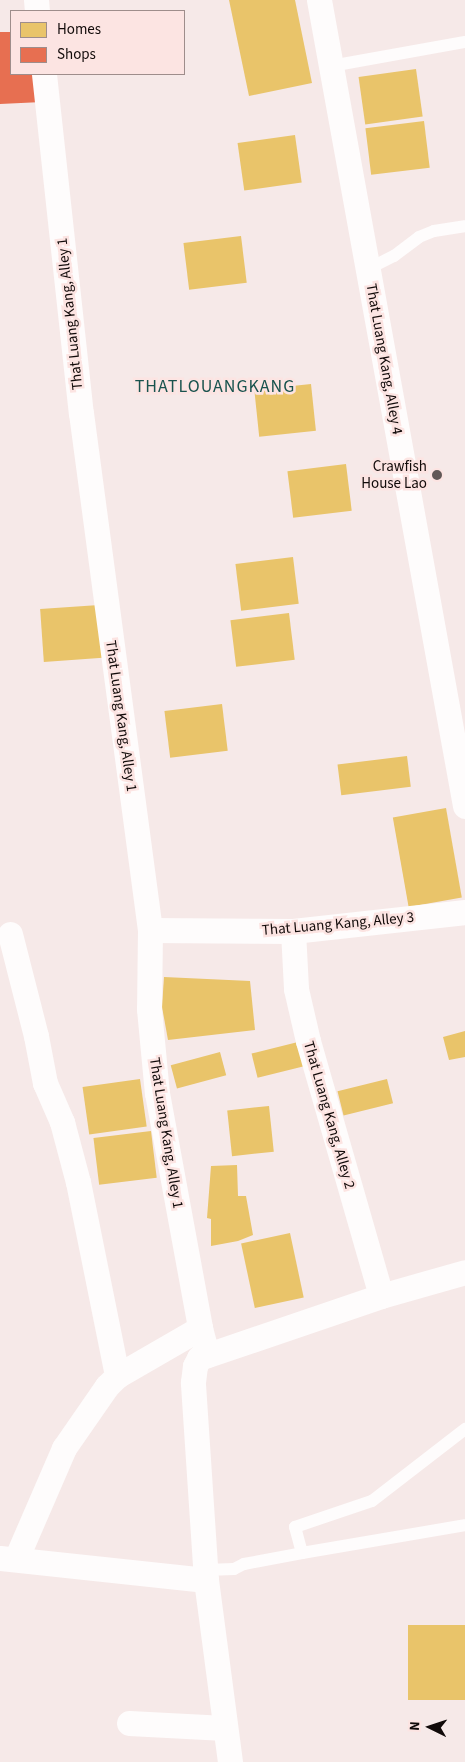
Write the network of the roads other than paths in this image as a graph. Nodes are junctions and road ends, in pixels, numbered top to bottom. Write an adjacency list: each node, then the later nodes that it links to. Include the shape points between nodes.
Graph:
1 (320, 0): 3 (street, That Luang Kang, Alley 4)
2 (465, 42): 3 (lane)
3 (332, 66): 6 (street, That Luang Kang, Alley 4)
4 (44, 75): 9 (street, That Luang Kang, Alley 1, via 81,413)
5 (465, 226): 6 (lane, via 419,237 394,256)
6 (368, 269): 7 (street, That Luang Kang, Alley 4)
7 (465, 806)
8 (465, 912): 10 (street, That Luang Kang, Alley 3)
9 (150, 930): 10 (street, That Luang Kang, Alley 3); 14 (street, That Luang Kang, Alley 1, via 149,1008 157,1093)
10 (293, 931): 13 (street, That Luang Kang, Alley 2, via 296,989 308,1041)
11 (10, 934): 16 (street, via 45,1083 62,1122 78,1182)
12 (465, 1272): 13 (street)
13 (381, 1296): 15 (street)
14 (200, 1328): 15 (street, That Luang Kang, Alley 1); 16 (street)
15 (207, 1356): 21 (street, via 199,1358 193,1373)
16 (117, 1376): 20 (street, via 64,1448)
17 (465, 1429): 19 (lane, via 372,1501 295,1527)
18 (465, 1525): 19 (lane)
19 (302, 1553): 21 (lane)
20 (8, 1558): 21 (street)
21 (206, 1575): 23 (street)
22 (129, 1723): 23 (street)
23 (225, 1728): 24 (street)
24 (230, 1762)

